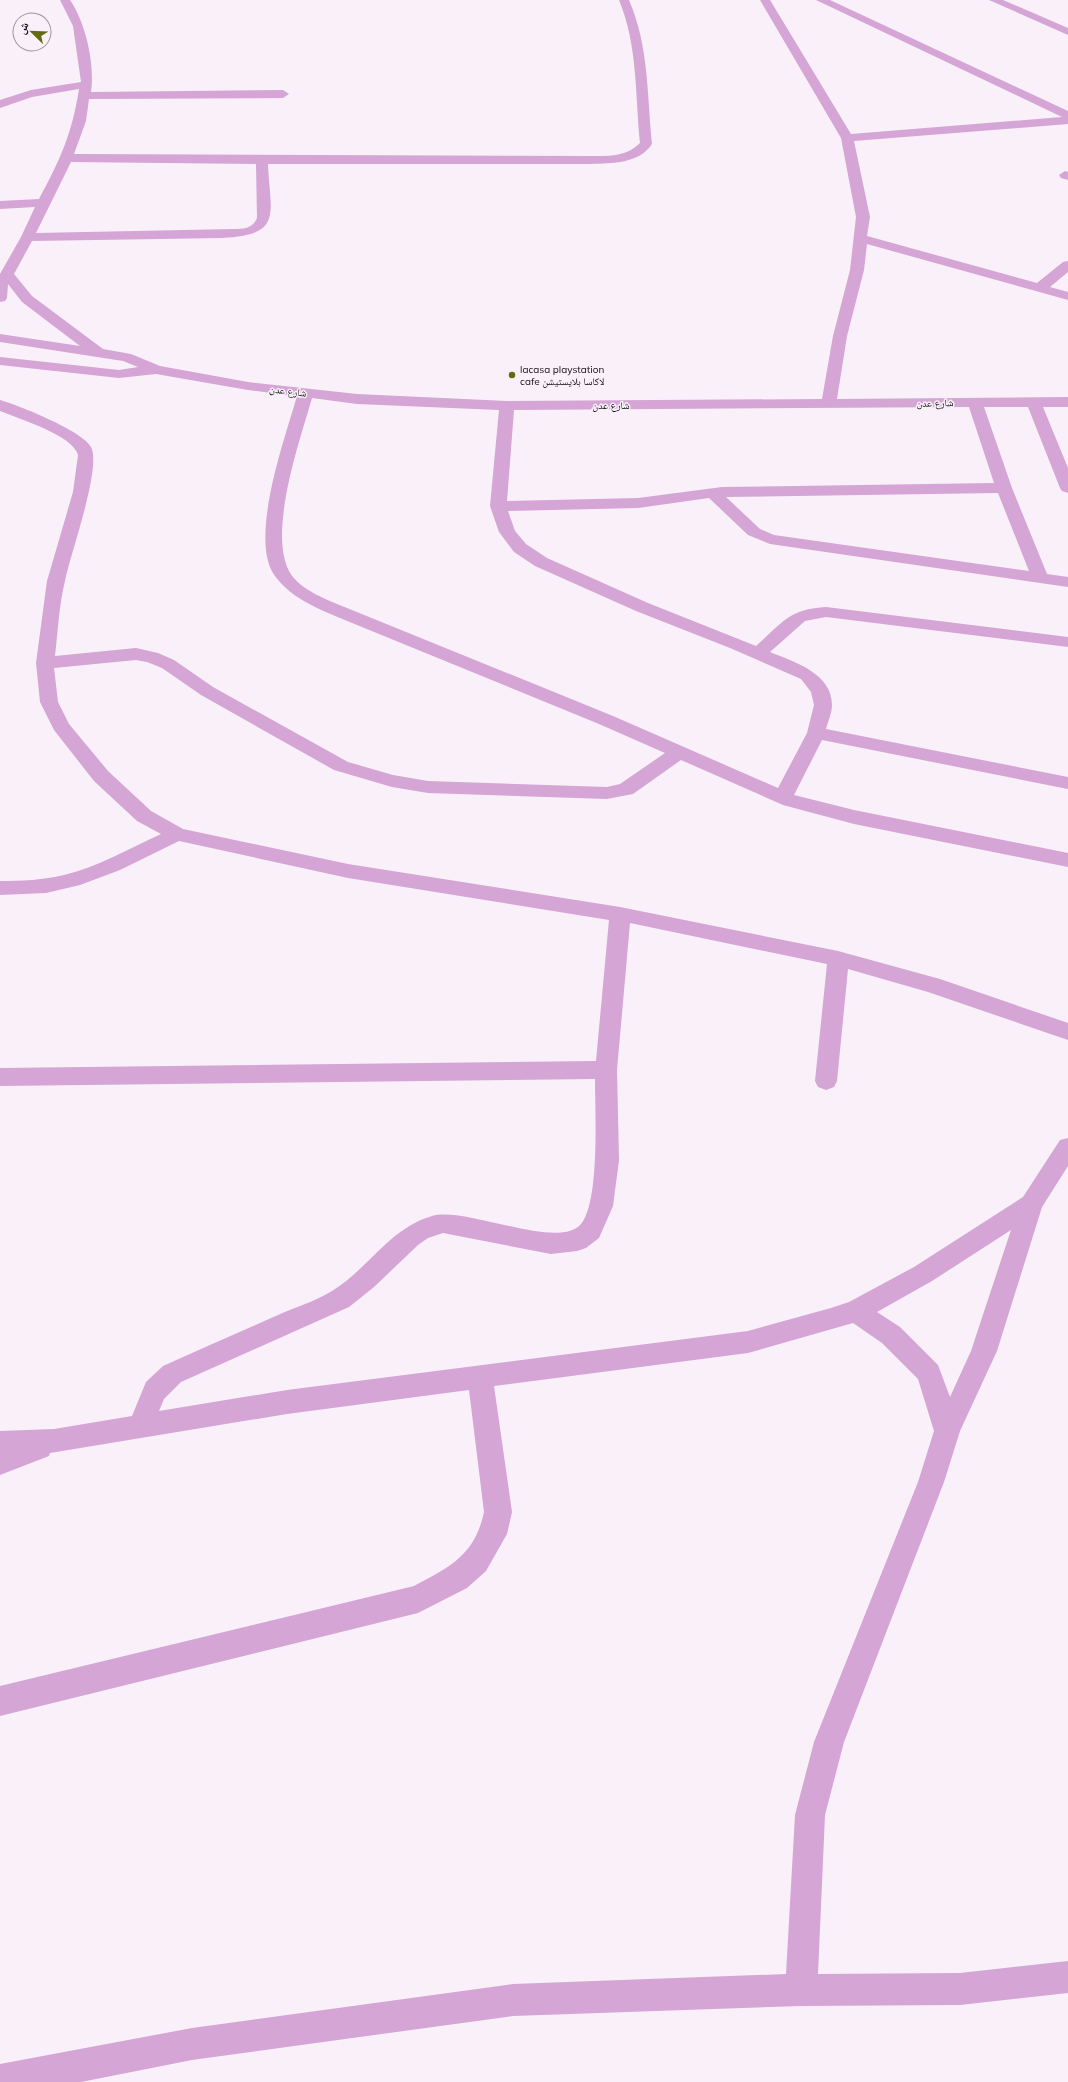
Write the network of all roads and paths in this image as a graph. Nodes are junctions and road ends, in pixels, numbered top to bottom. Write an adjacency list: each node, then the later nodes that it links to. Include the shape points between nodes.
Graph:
1 (65, 0): 8 (street, via 78,26 87,78)
2 (624, 0): 15 (street, via 632,20 638,50 646,144 640,152 632,156 591,160)
3 (765, 0): 13 (street)
4 (821, 0): 11 (street)
5 (994, 0): 6 (street)
6 (1012, 3): 7 (street)
7 (1068, 32)
8 (86, 90): 9 (street); 10 (street, via 25,95); 14 (street, via 80,121)
9 (283, 94)
10 (0, 104)
11 (1068, 115)
12 (1068, 120): 13 (street)
13 (847, 138): 19 (street, via 863,217)
14 (67, 158): 15 (street); 16 (street)
15 (262, 160): 18 (street, via 264,218 263,224 254,230 222,234)
16 (43, 203): 17 (street); 18 (street)
17 (0, 205)
18 (28, 237): 21 (street)
19 (860, 238): 22 (street); 32 (street)
20 (1068, 265): 22 (street)
21 (2, 285): 25 (street, via 27,299)
22 (1038, 289): 23 (street)
23 (1068, 296)
24 (0, 338): 25 (street, شارع عدن)
25 (101, 354): 27 (street, شارع عدن, via 126,357)
26 (0, 361): 27 (street, شارع عدن, via 119,374)
27 (156, 370): 28 (street, شارع عدن)
28 (306, 393): 34 (street, شارع عدن, via 373,400); 45 (street, via 284,469 276,513 275,555 280,570 292,585 309,597 341,612)
29 (975, 402): 30 (street, شارع عدن); 32 (street, شارع عدن); 35 (street)
30 (1034, 402): 31 (street, شارع عدن); 36 (street)
31 (1068, 402)
32 (829, 404): 34 (street, شارع عدن)
33 (0, 405): 43 (street, via 77,441 84,448 86,456 81,492 56,581)
34 (507, 406): 38 (street)
35 (1004, 488): 37 (street); 39 (street)
36 (1068, 488)
37 (713, 493): 38 (street, via 638,503); 39 (street, via 754,532 770,539)
38 (498, 506): 42 (street, via 507,532 520,548 541,562 642,607)
39 (1040, 578): 40 (street)
40 (1068, 582)
41 (1068, 642): 42 (street, via 826,612 799,617)
42 (758, 654): 44 (street, via 807,675 820,691 823,705)
43 (45, 663): 45 (street, via 130,654 152,657 341,766 392,782 428,787 607,793 626,789); 48 (street, via 49,702 61,726 77,748 101,776 139,812)
44 (816, 733): 46 (street); 47 (street)
45 (680, 752): 47 (street)
46 (1068, 783)
47 (783, 798): 49 (street, via 854,817)
48 (177, 834): 50 (street, via 113,865 72,880 31,887); 51 (street, via 348,871)
49 (1068, 860)
50 (0, 888)
51 (620, 914): 52 (street); 54 (street)
52 (838, 959): 53 (street, via 932,985); 56 (street)
53 (1068, 1032)
54 (606, 1070): 55 (street); 61 (street, via 607,1160 601,1206 590,1231 578,1241 551,1244 443,1223 429,1226 416,1233 340,1299 172,1374 160,1382 153,1392)
55 (0, 1077)
56 (826, 1080)
57 (1068, 1147): 58 (street)
58 (1031, 1204): 59 (street, via 922,1274); 62 (street, via 984,1351)
59 (856, 1311): 60 (street, via 748,1342); 62 (street, via 891,1336 929,1373)
60 (480, 1377): 61 (street, via 287,1402); 66 (street, via 498,1512 493,1534 476,1562 457,1578 418,1599)
61 (142, 1426): 63 (street)
62 (947, 1431): 68 (street, via 931,1482 829,1742 810,1815)
63 (54, 1442): 64 (street); 65 (street)
64 (0, 1443)
65 (0, 1463)
66 (0, 1701)
67 (1068, 1977): 68 (street, via 960,1989)
68 (801, 1990): 69 (street, via 513,2000 192,2044)
69 (0, 2081)

